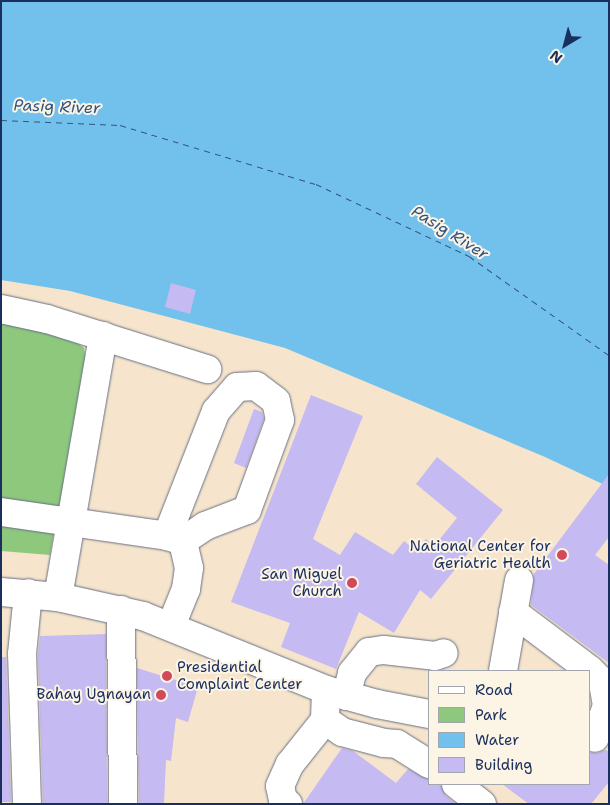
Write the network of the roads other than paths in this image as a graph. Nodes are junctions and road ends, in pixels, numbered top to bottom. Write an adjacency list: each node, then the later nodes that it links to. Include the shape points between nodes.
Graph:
1 (1, 309): 2 (street)
2 (103, 336): 3 (street); 5 (street)
3 (207, 369)
4 (1, 512): 5 (street)
5 (69, 520): 6 (street); 10 (street)
6 (175, 539): 6 (street, via 247,510 280,420 276,401 256,386 237,387 216,411); 13 (street, via 189,568 186,589)
7 (519, 580): 12 (street)
8 (1, 592): 9 (street)
9 (28, 593): 10 (street); 22 (street, via 22,654)
10 (58, 597): 11 (street)
11 (122, 610): 13 (street); 23 (street)
12 (513, 612): 15 (street); 19 (street, via 603,683 607,706)
13 (171, 626): 16 (street)
14 (444, 653): 16 (street, via 435,656 384,650 369,652)
15 (502, 670)
16 (336, 692): 17 (street, via 409,712); 18 (street)
17 (428, 714)
18 (325, 720): 20 (street, via 342,732 397,744); 24 (street, via 290,764 280,786 282,800)
19 (598, 739)
20 (428, 763)
21 (457, 785): 25 (street)
22 (27, 804)
23 (123, 804)
24 (288, 804)
25 (482, 804)

